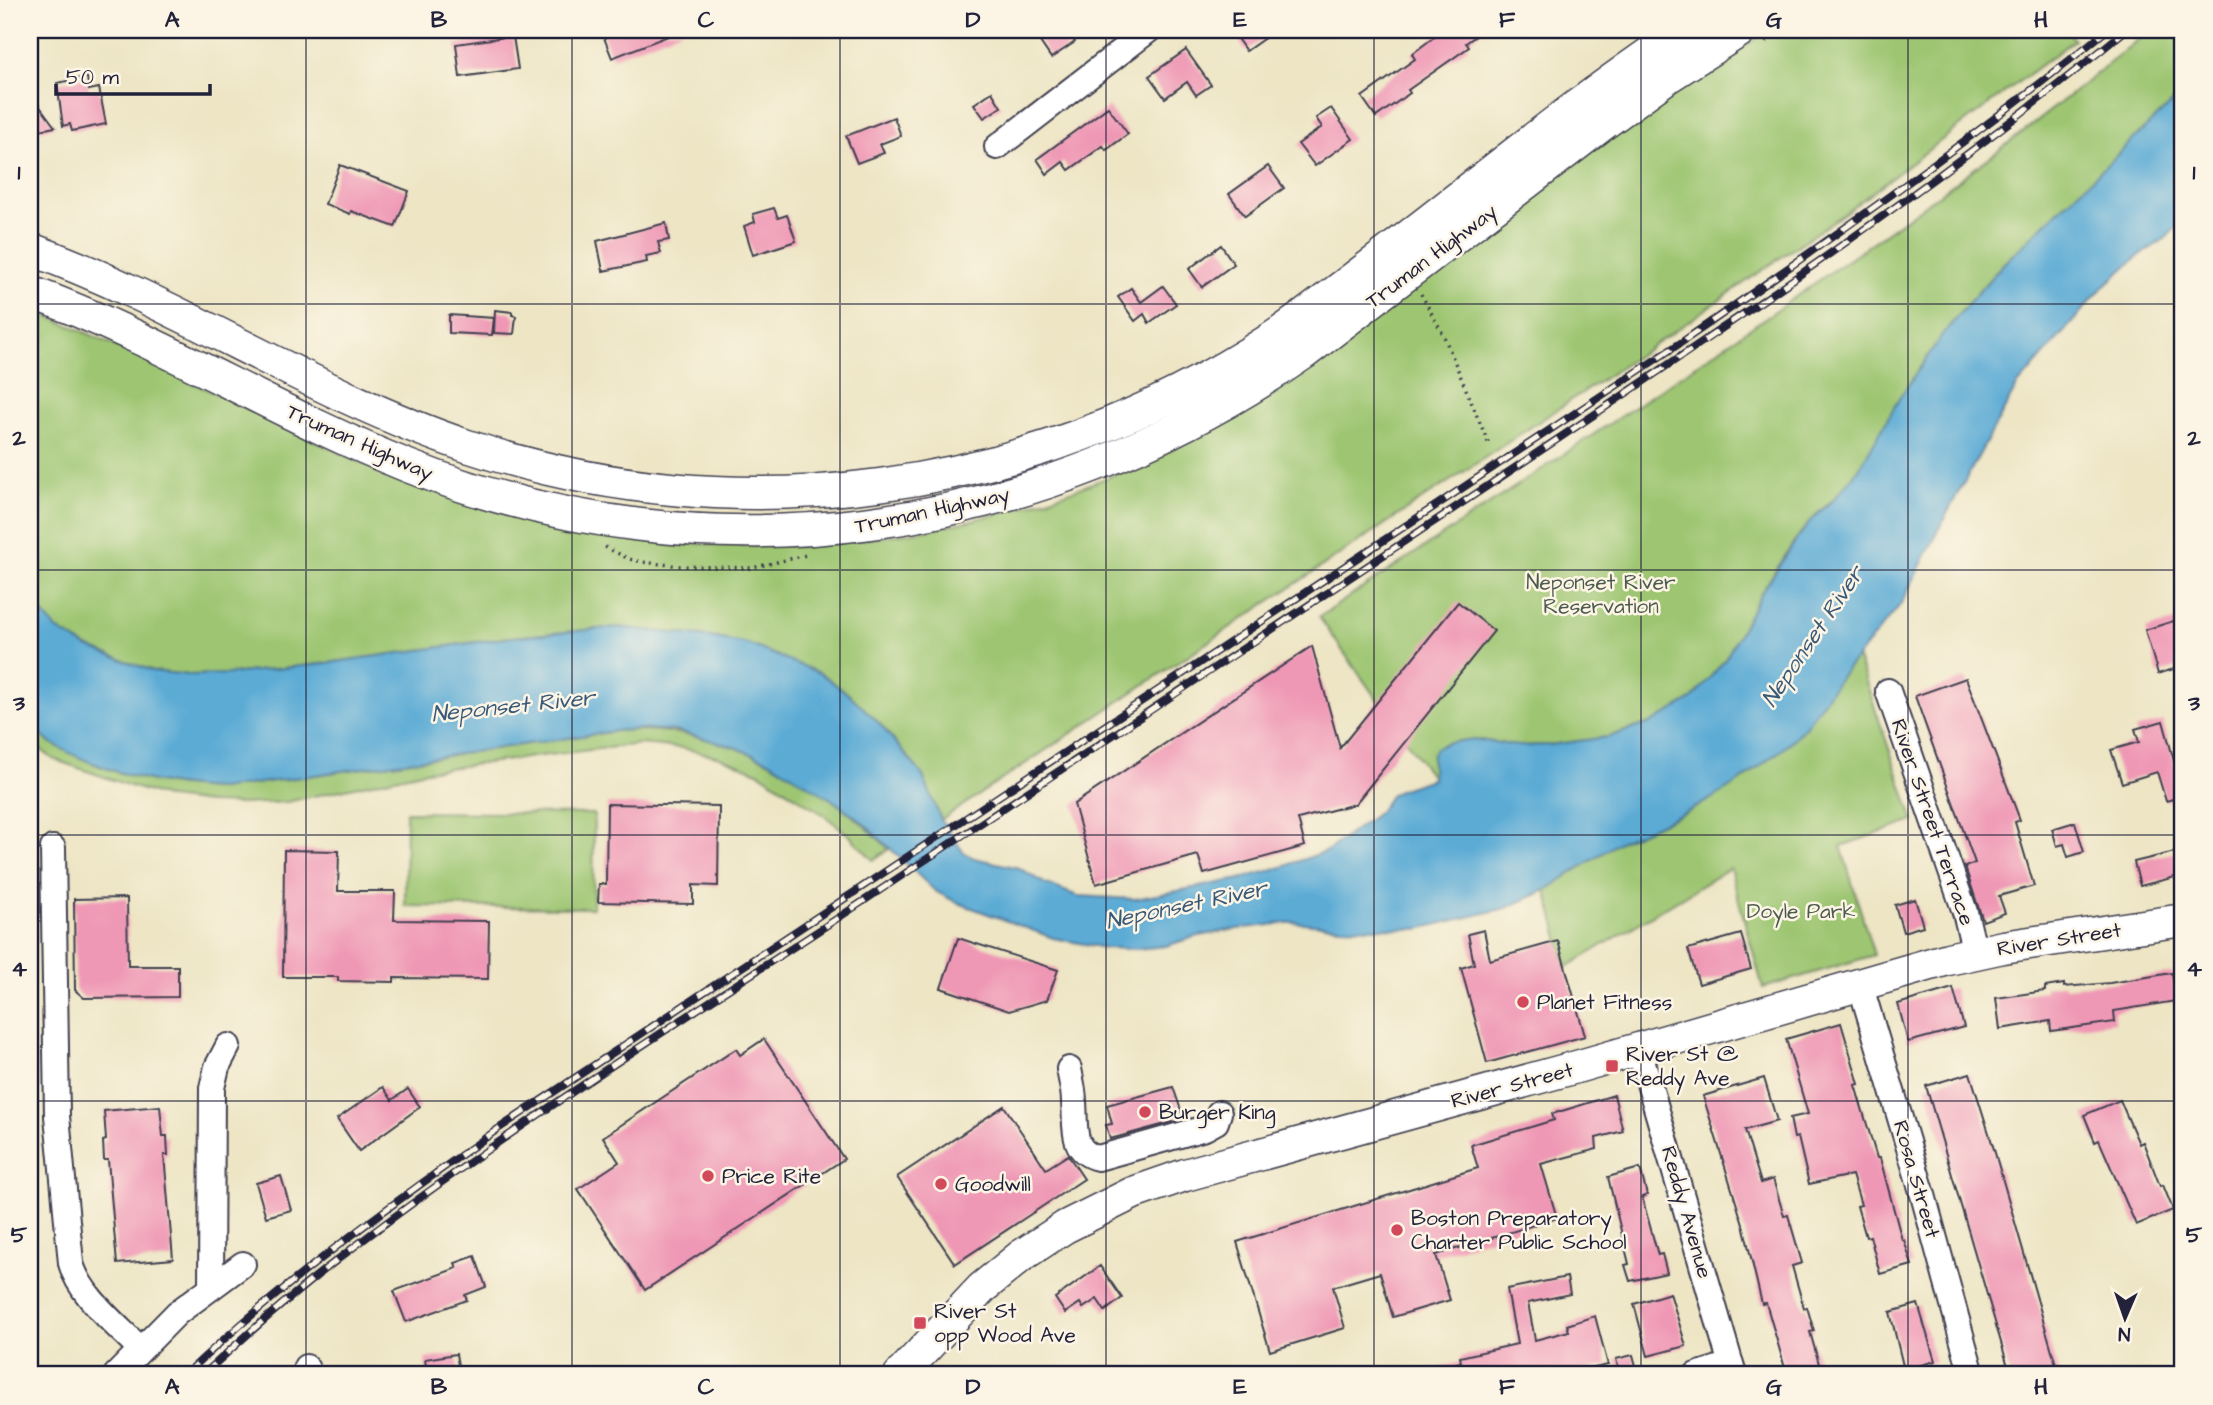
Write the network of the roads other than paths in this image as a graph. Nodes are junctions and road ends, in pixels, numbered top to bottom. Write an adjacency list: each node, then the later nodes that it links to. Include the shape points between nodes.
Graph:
1 (1149, 30): 4 (street)
2 (1684, 30): 5 (main road, Truman Highway, via 1605,84)
3 (1751, 37): 5 (main road, Truman Highway, via 1635,100)
4 (997, 147)
5 (1453, 222): 8 (main road, Truman Highway, via 1204,379 1099,428 990,464 917,480 799,494 723,493 577,475); 9 (main road, Truman Highway, via 1406,276 1273,374 1178,429 1109,460 966,507 852,527 742,532 626,523 556,510)
6 (30, 249): 8 (main road, Truman Highway, via 90,272)
7 (30, 292): 9 (main road, Truman Highway)
8 (440, 436): 9 (main road)
9 (427, 473)
10 (1888, 691): 13 (street, River Street Terrace)
11 (53, 848): 19 (street, via 57,1116 71,1264 84,1290)
12 (2183, 920): 13 (main road, River Street)
13 (1975, 953): 14 (main road, River Street)
14 (1860, 984): 15 (main road, River Street); 24 (street, Rosa Street)
15 (1639, 1049): 20 (street, Reddy Avenue); 21 (main road, River Street, via 1185,1175 1110,1203 1042,1240 1000,1273)
16 (1069, 1069): 17 (street, via 1075,1139 1090,1156 1098,1158 1205,1128 1216,1122)
17 (1219, 1113)
18 (226, 1276): 18 (street, via 229,1046 212,1088); 19 (street, via 177,1313)
19 (140, 1349): 22 (street)
20 (1732, 1370): 23 (street)
21 (908, 1372)
22 (116, 1375)
23 (1696, 1375)
24 (1972, 1375)

